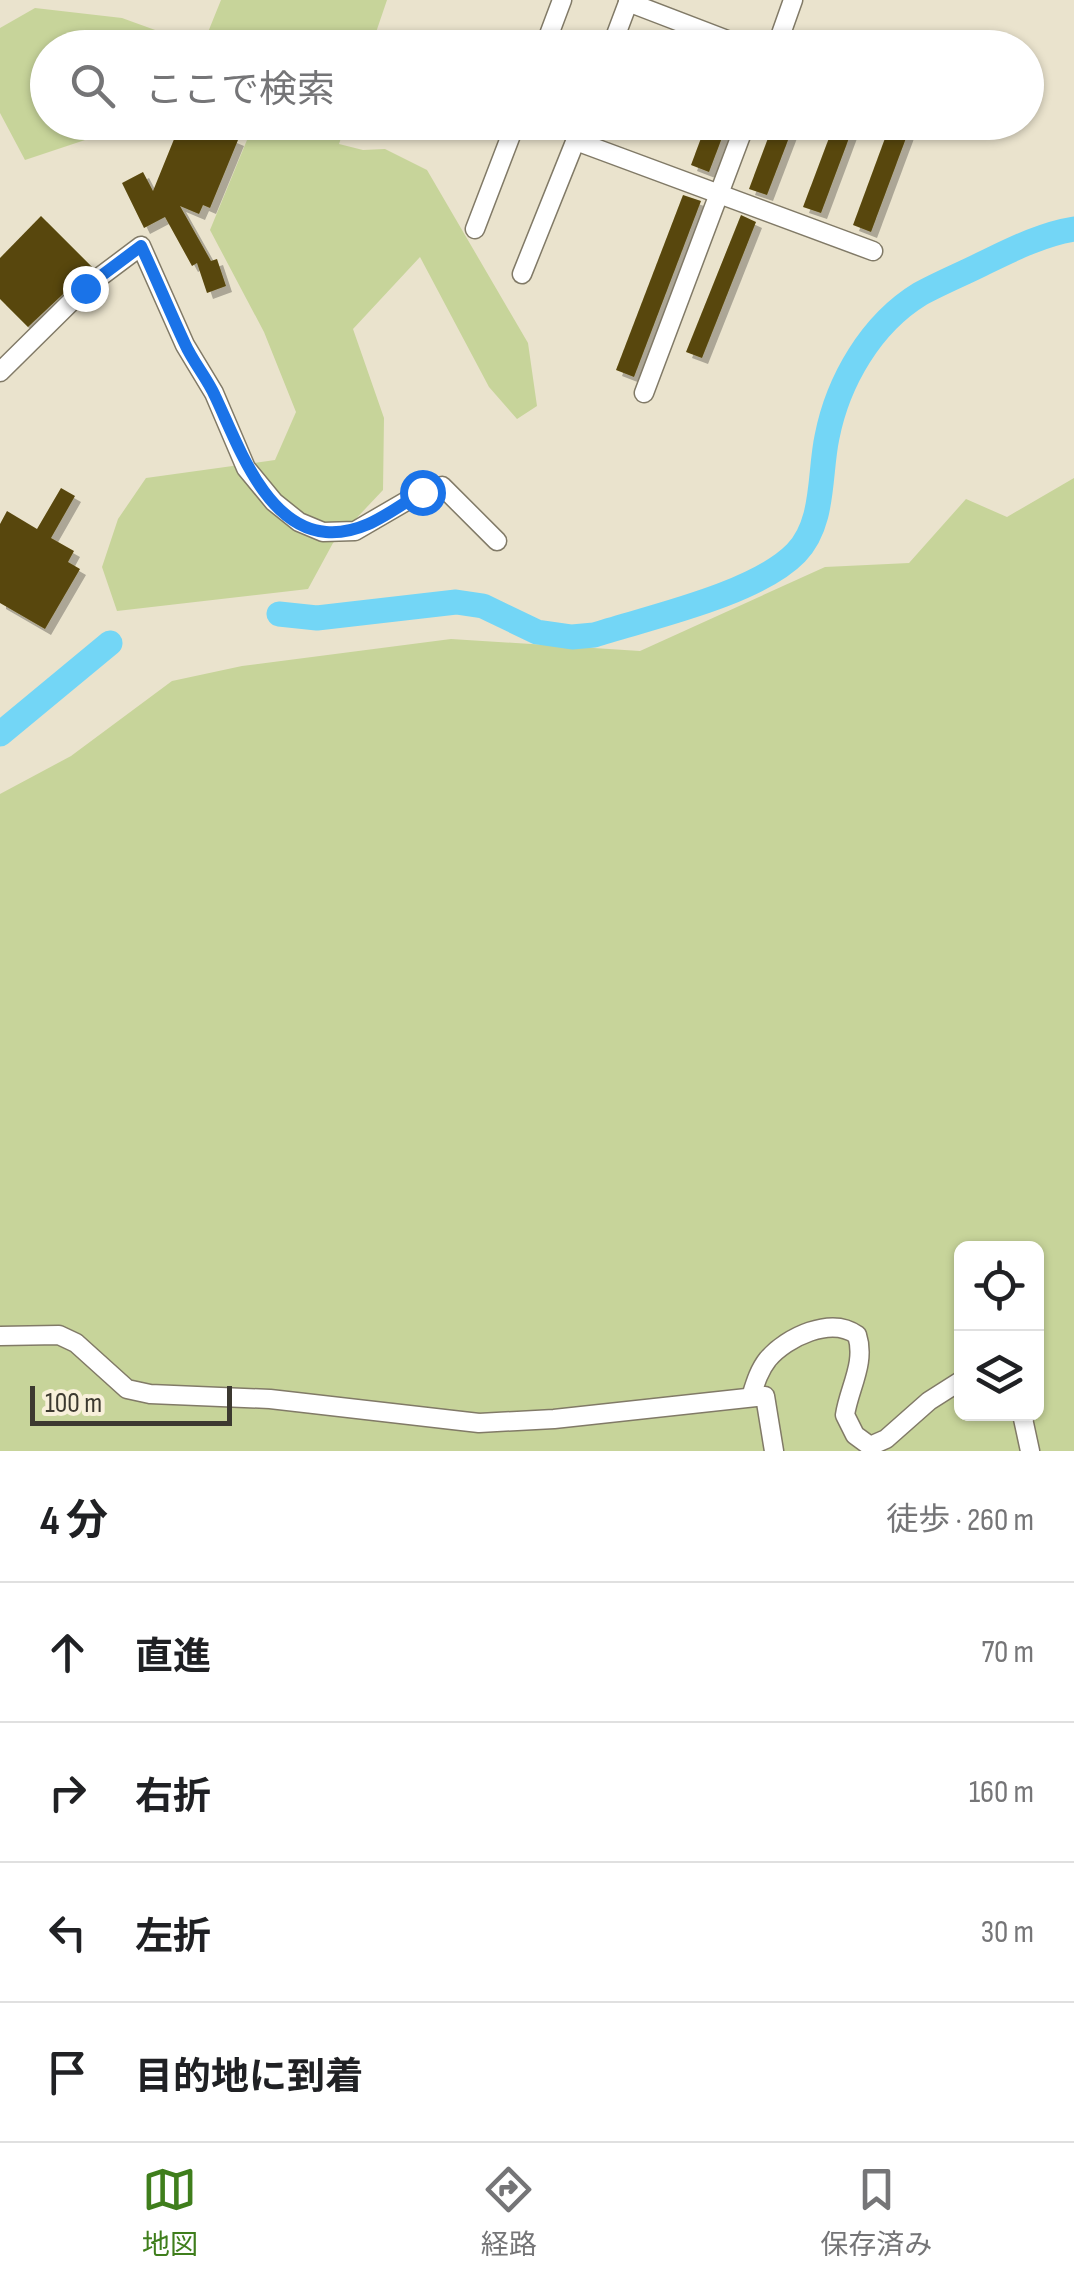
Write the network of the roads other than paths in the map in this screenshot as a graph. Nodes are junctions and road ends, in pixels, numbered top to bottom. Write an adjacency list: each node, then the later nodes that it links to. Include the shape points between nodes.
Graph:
1 (562, 0): 4 (street)
2 (793, 0): 7 (street)
3 (629, 1): 5 (street); 6 (street)
4 (551, 30)
5 (618, 30)
6 (702, 30)
7 (782, 30)
8 (509, 140): 12 (street)
9 (739, 140): 11 (street)
10 (576, 141): 11 (street); 14 (street)
11 (718, 194): 13 (street); 16 (street)
12 (475, 229)
13 (873, 251)
14 (522, 274)
15 (0, 372): 17 (street, via 85,288 141,246 246,468 274,502 323,532 355,531 442,486)
16 (644, 393)
17 (497, 541)
18 (0, 1336): 20 (street, via 59,1335 126,1389 150,1394 270,1398 479,1423)
19 (954, 1385): 20 (street, via 870,1446 848,1427 845,1415 859,1367 857,1336 844,1328 824,1329 779,1348)
20 (751, 1397): 22 (street, via 767,1398)
21 (1024, 1421): 23 (street)
22 (774, 1451)
23 (1030, 1451)

